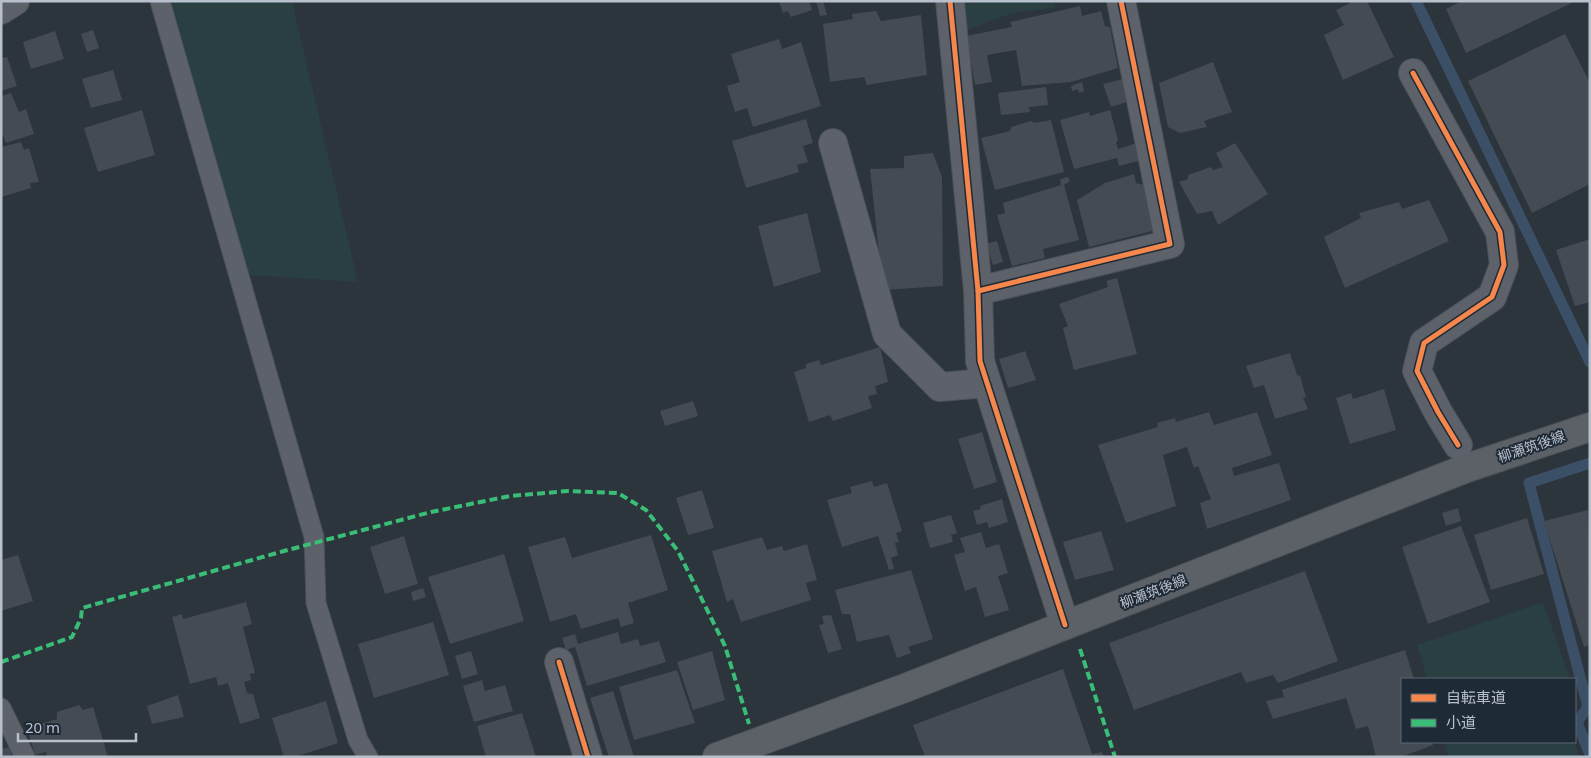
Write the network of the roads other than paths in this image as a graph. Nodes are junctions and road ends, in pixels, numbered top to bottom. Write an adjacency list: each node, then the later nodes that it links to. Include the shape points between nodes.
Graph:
1 (15, 1): 5 (street)
2 (160, 1): 16 (lane, via 314,537 316,602 358,740)
3 (950, 1): 8 (street)
4 (1121, 1): 8 (street, via 1170,244)
5 (1, 10)
6 (1413, 73): 11 (street, via 1500,232 1504,265 1492,296 1424,343 1417,371)
7 (833, 143): 9 (street, via 887,334 940,387)
8 (978, 291): 9 (street, via 980,361)
9 (986, 383): 12 (street)
10 (1590, 426): 12 (main road, 柳瀬筑後線, via 1467,468)
11 (1458, 445)
12 (1065, 625): 18 (main road, 柳瀬筑後線)
13 (559, 662): 17 (street)
14 (1, 708): 15 (lane)
15 (25, 757)
16 (368, 757)
17 (588, 757)
18 (717, 757)

